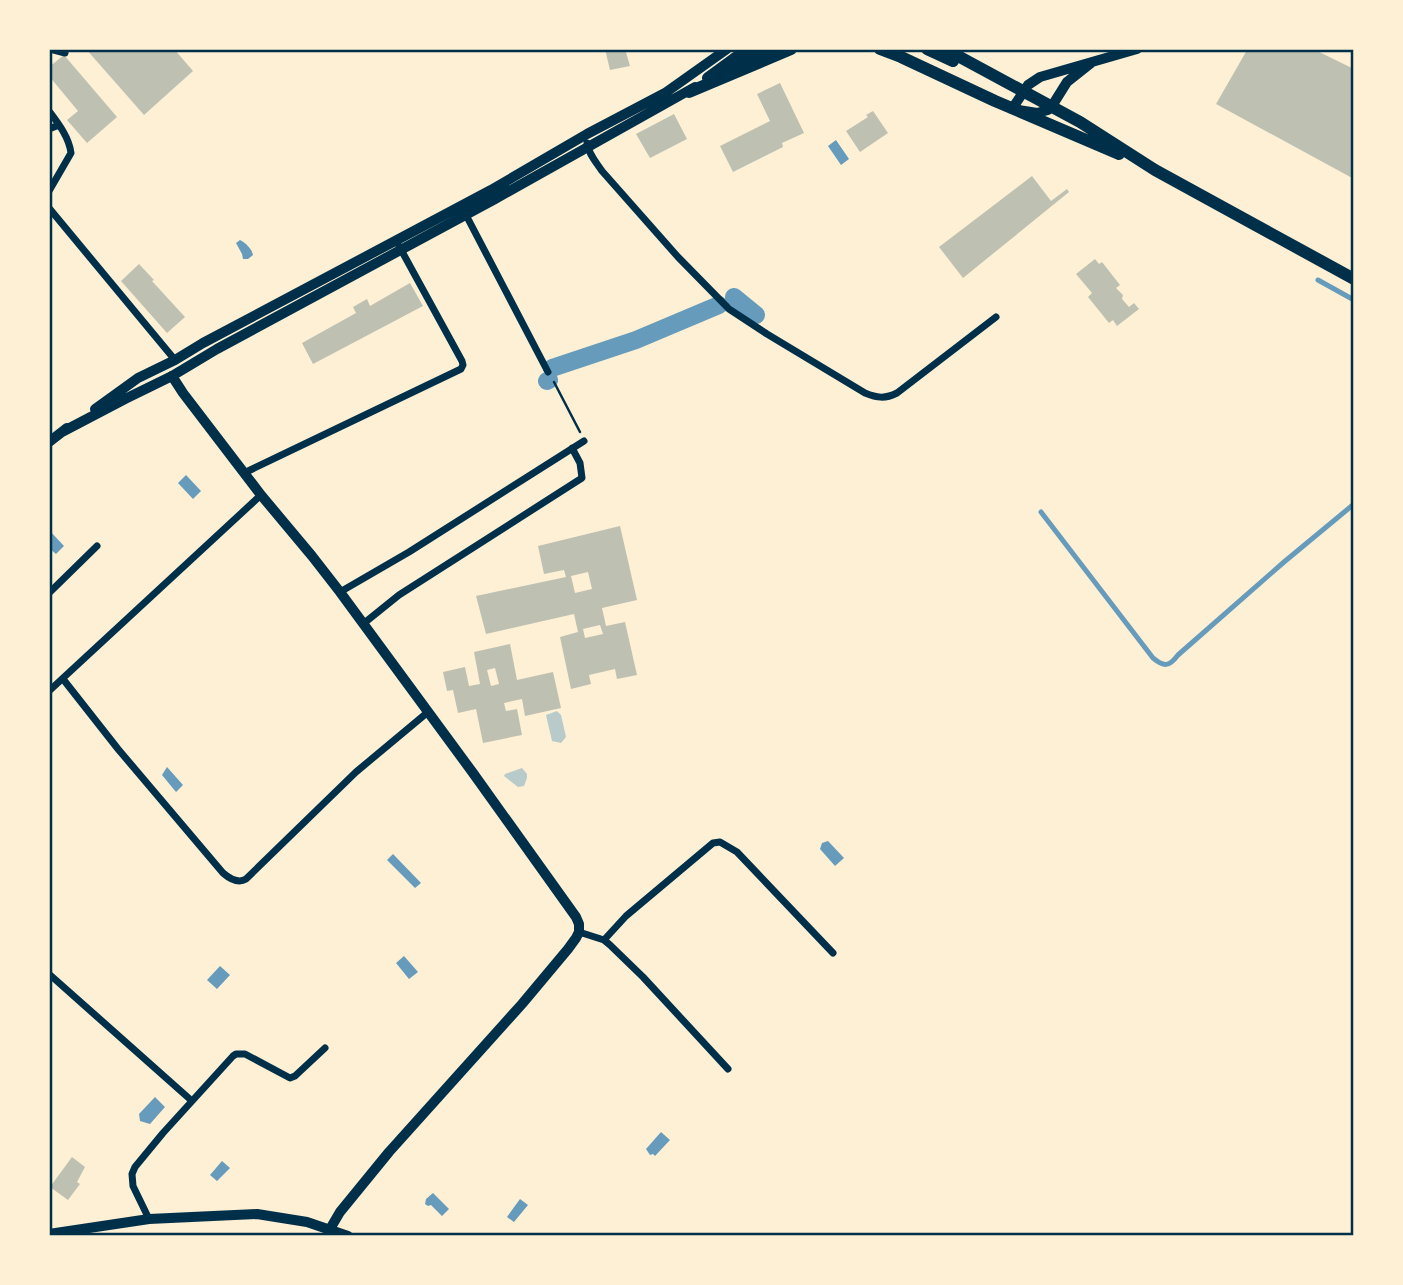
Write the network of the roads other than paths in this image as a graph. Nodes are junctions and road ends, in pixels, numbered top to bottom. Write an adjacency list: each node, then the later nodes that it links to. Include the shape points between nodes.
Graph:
1 (50, 49): 10 (street)
2 (751, 49): 13 (main road)
3 (767, 49): 13 (main road)
4 (791, 49): 15 (main road)
5 (880, 49): 17 (main road)
6 (927, 49): 12 (main road)
7 (945, 49): 12 (main road)
8 (1134, 49): 11 (street)
9 (723, 51): 21 (main road, via 665,93)
10 (65, 52)
11 (1091, 63): 14 (street, via 1045,75); 16 (street, via 1068,82)
12 (980, 68): 14 (main road)
13 (708, 78): 15 (main road)
14 (1024, 91): 16 (main road); 17 (street)
15 (689, 92): 22 (main road)
16 (1052, 106): 17 (street, via 1037,113); 23 (main road)
17 (1012, 108): 23 (main road)
18 (49, 111): 19 (street)
19 (59, 125): 20 (street); 24 (street, via 71,153)
20 (49, 130)
21 (587, 134): 22 (street); 27 (main road)
22 (588, 148): 26 (main road); 29 (street, via 602,171 729,309 865,393 884,398 897,393)
23 (1155, 170): 28 (main road)
24 (49, 191)
25 (49, 208): 31 (street)
26 (466, 215): 27 (main road); 33 (street)
27 (399, 245): 30 (main road); 32 (main road, via 217,349); 37 (street, via 462,361 461,369)
28 (1354, 279)
29 (996, 317)
30 (203, 343): 31 (main road); 32 (main road, via 198,353)
31 (174, 360): 32 (main road)
32 (168, 371): 35 (main road, via 138,378); 37 (street)
33 (548, 372)
34 (584, 441): 36 (street)
35 (49, 442)
36 (572, 448): 40 (street); 42 (street, via 582,478 398,595)
37 (244, 473): 38 (street)
38 (261, 495): 40 (street); 43 (street)
39 (97, 546): 41 (street)
40 (340, 592): 42 (street)
41 (49, 593)
42 (363, 624): 45 (street)
43 (63, 679): 44 (street); 45 (street, via 223,873 238,881)
44 (49, 691)
45 (428, 712): 46 (street, via 576,917)
46 (579, 932): 47 (street); 54 (street, via 522,1004 358,1189)
47 (604, 940): 48 (street, via 626,916 713,843 720,842 737,852); 51 (street)
48 (833, 953)
49 (49, 974): 52 (street)
50 (324, 1048): 52 (street, via 290,1078 245,1054 236,1054)
51 (729, 1069)
52 (192, 1101): 53 (street, via 132,1174)
53 (149, 1219): 54 (street, via 257,1214); 55 (street)
54 (330, 1229): 56 (street)
55 (49, 1234)
56 (348, 1236)

